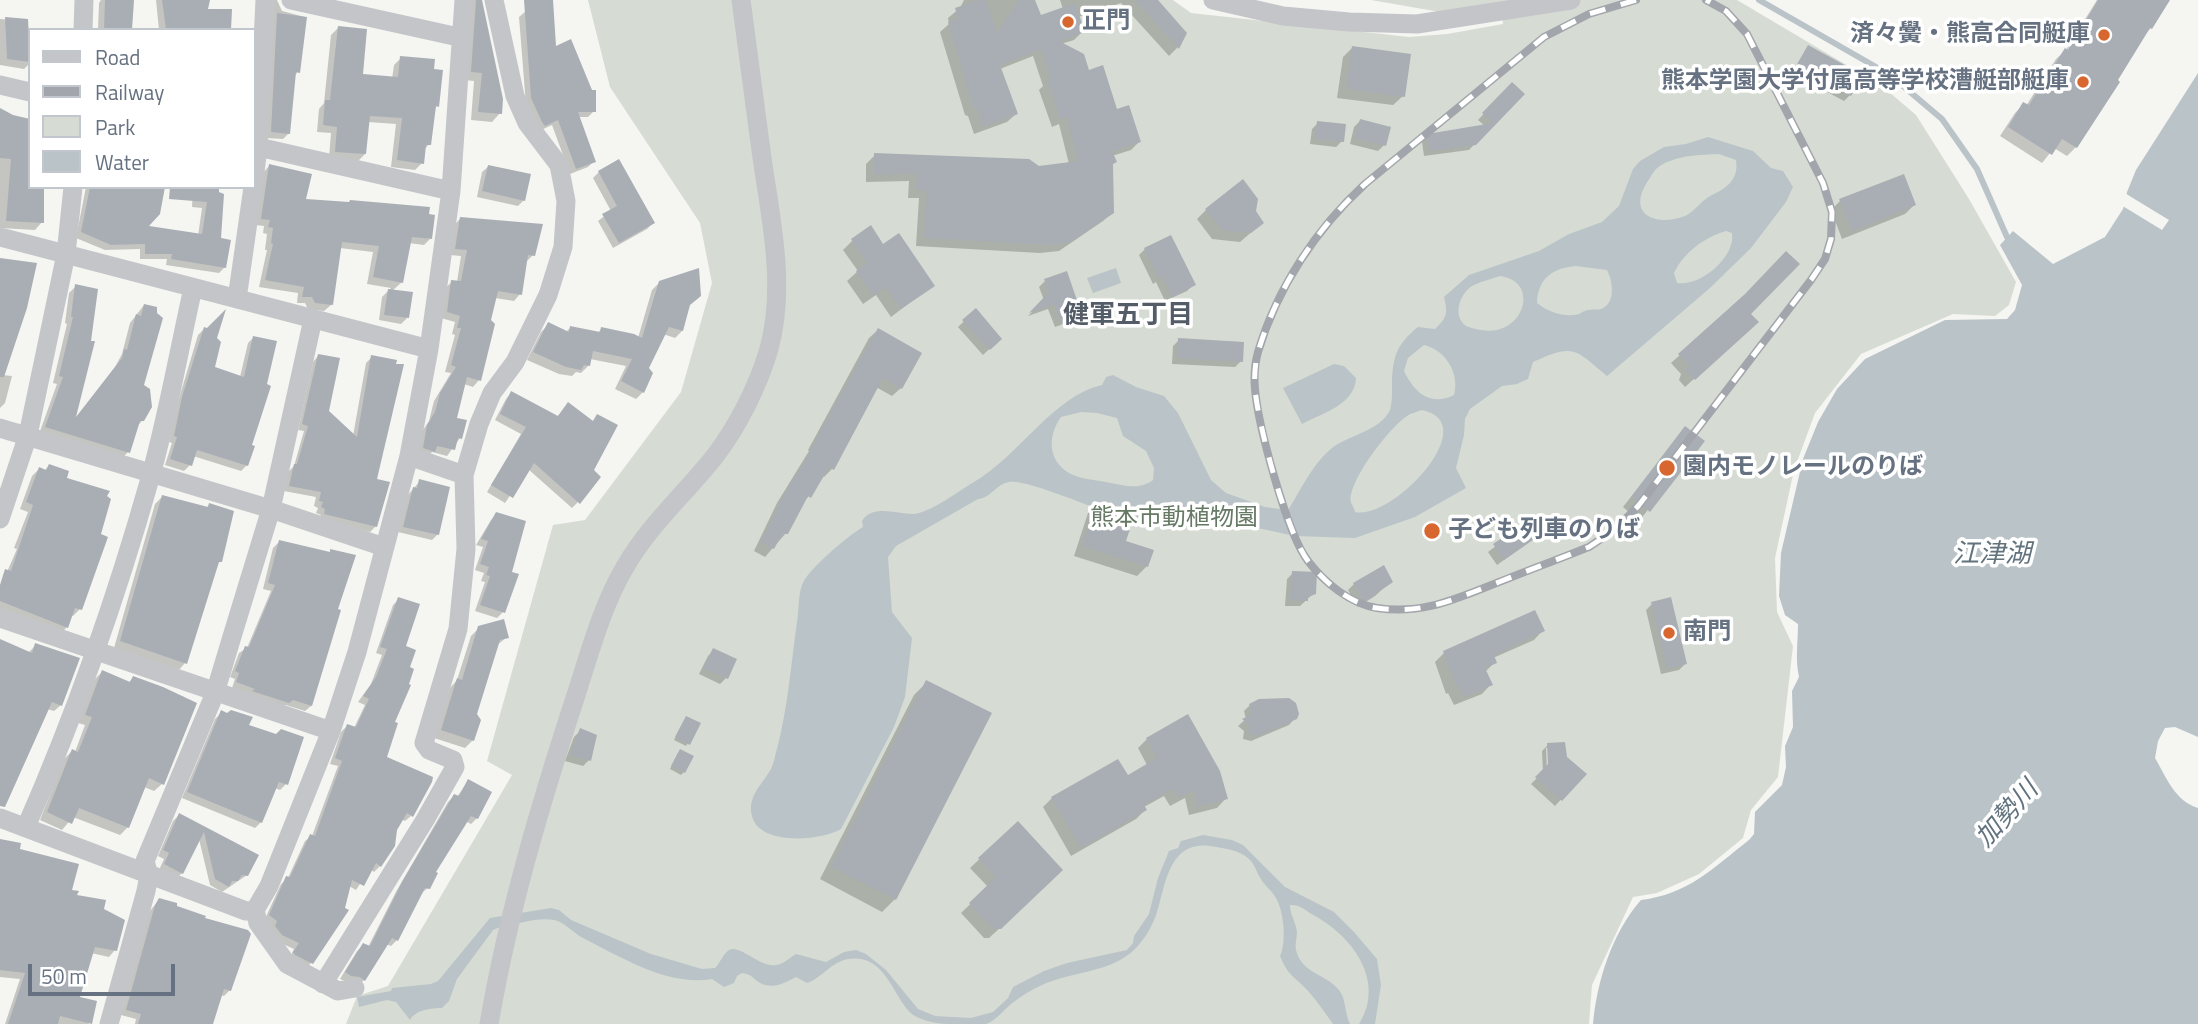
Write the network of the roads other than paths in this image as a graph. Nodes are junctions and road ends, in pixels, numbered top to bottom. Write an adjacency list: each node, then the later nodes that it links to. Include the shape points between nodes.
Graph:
1 (84, 0): 9 (street)
2 (265, 0): 13 (street)
3 (291, 0): 10 (street)
4 (464, 0): 10 (street)
5 (494, 0): 27 (street, via 515,96 527,123 559,165 566,201 563,247 548,295 514,362 492,393)
6 (741, 0): 42 (street, via 776,253 777,299 769,348 735,426 715,456 645,535 608,601 557,751)
7 (1213, 0): 8 (street, via 1283,16 1417,24)
8 (1571, 0)
9 (83, 28)
10 (463, 38): 16 (street)
11 (0, 85): 12 (street)
12 (28, 92)
13 (256, 146): 16 (street)
14 (72, 189): 18 (street)
15 (253, 189): 20 (street)
16 (451, 191): 22 (street)
17 (0, 237): 18 (street)
18 (66, 254): 19 (street); 24 (street)
19 (193, 288): 20 (street); 26 (street)
20 (237, 299): 21 (street)
21 (313, 318): 22 (street); 28 (street)
22 (429, 349): 25 (street)
23 (0, 428): 24 (street)
24 (28, 435): 26 (street); 29 (street)
25 (409, 456): 27 (street); 30 (street)
26 (151, 474): 28 (street); 32 (street)
27 (464, 475): 39 (street, via 466,549 458,629 424,743 429,750 453,760 455,767)
28 (271, 509): 30 (street); 33 (street)
29 (0, 519)
30 (384, 547): 34 (street)
31 (0, 618): 32 (street)
32 (97, 653): 33 (street); 36 (street)
33 (215, 693): 34 (street); 37 (street, via 145,861)
34 (331, 731): 38 (street, via 269,886)
35 (0, 818): 36 (street)
36 (26, 827): 37 (street)
37 (149, 875): 38 (street, via 246,911); 41 (street)
38 (255, 910): 39 (street, via 258,923 288,964)
39 (323, 984): 40 (street, via 338,991)
40 (355, 988)
41 (109, 1024)
42 (489, 1024)

